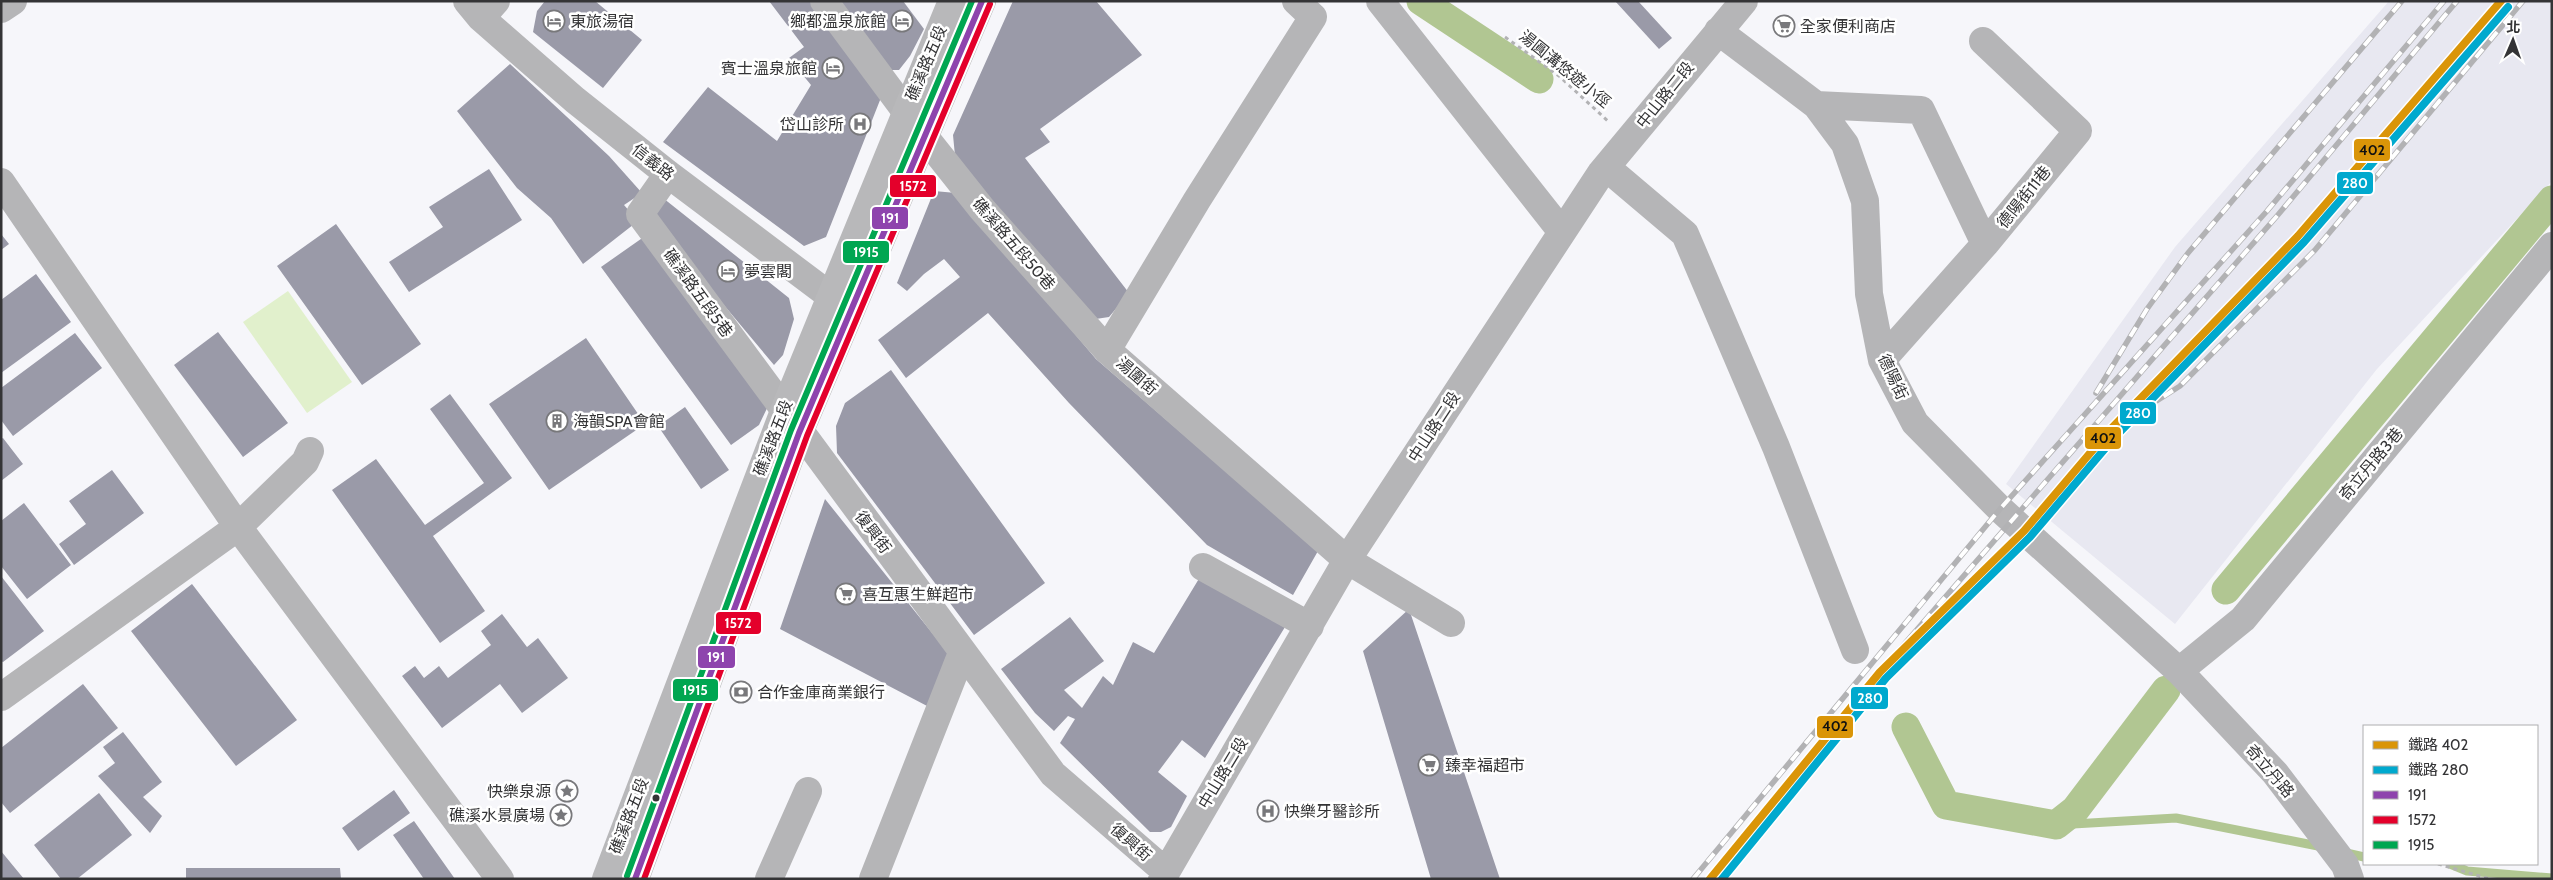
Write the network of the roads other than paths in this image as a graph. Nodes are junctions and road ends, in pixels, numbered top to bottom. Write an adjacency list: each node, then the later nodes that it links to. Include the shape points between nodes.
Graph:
1 (13, 1): 8 (street)
2 (824, 1): 13 (street, 礁溪路五段50巷)
3 (952, 1): 13 (main road, 礁溪路五段)
4 (982, 1): 14 (main road, 礁溪路五段)
5 (1380, 1): 18 (street)
6 (1744, 1): 10 (street, 中山路二段)
7 (481, 7): 16 (street, 信義路, via 575,100)
8 (1, 8)
9 (1304, 9): 22 (street, 湯圍街, via 1197,200)
10 (1718, 30): 12 (street, 德陽街); 15 (street, 中山路二段)
11 (1983, 41): 19 (street, 德陽街11巷, via 2078,131)
12 (1816, 105): 19 (street, via 1921,110); 23 (street, 德陽街, via 1845,144 1865,201 1869,294)
13 (906, 111): 14 (street, 礁溪路五段50巷); 21 (main road, 礁溪路五段)
14 (924, 136): 21 (main road, 礁溪路五段); 22 (street, 礁溪路五段50巷, via 982,208)
15 (1607, 168): 18 (street, 中山路二段); 32 (street, via 1685,234 1776,447)
16 (668, 174): 21 (street, 信義路); 24 (street, 礁溪路五段5巷, via 640,214)
17 (1, 182): 27 (street)
18 (1562, 232): 28 (street, 中山路二段)
19 (1985, 244): 23 (street, 德陽街11巷)
20 (2552, 246): 34 (street, 奇立丹路3巷, via 2243,619)
21 (840, 303): 24 (main road, 礁溪路五段); 25 (main road, 礁溪路五段)
22 (1107, 350): 28 (street, 湯圍街)
23 (1882, 360): 34 (street, 德陽街, via 1915,423 2000,508)
24 (784, 411): 25 (street, 復興街); 39 (main road, 礁溪路五段)
25 (799, 433): 33 (street, 復興街); 40 (main road, 礁溪路五段)
26 (310, 451): 27 (street, via 305,462)
27 (238, 527): 35 (street); 38 (street)
28 (1347, 560): 30 (street, 湯圍街); 31 (street, 中山路二段)
29 (1203, 567): 31 (street)
30 (1451, 623)
31 (1310, 626): 37 (street, 中山路二段)
32 (1854, 650)
33 (962, 653): 37 (street, 復興街, via 1053,774); 42 (street)
34 (2179, 671): 43 (street, 奇立丹路, via 2275,773 2346,865)
35 (1, 697)
36 (808, 791): 41 (street)
37 (1164, 875)
38 (500, 879)
39 (606, 879)
40 (635, 879)
41 (769, 879)
42 (873, 879)
43 (2350, 879)

